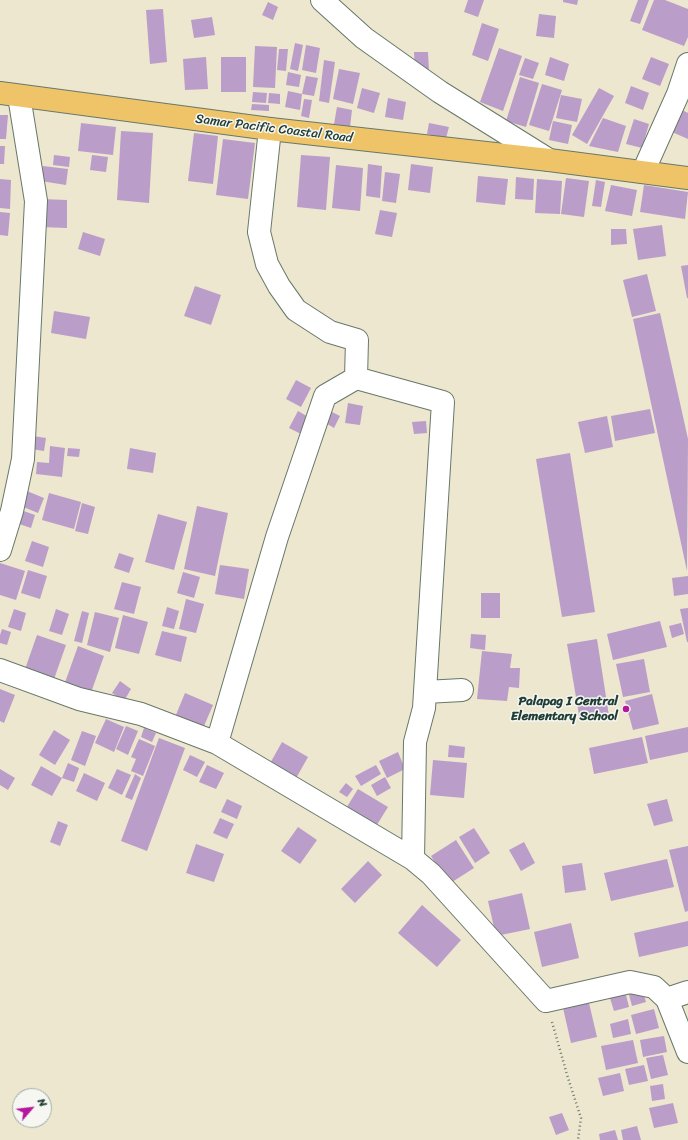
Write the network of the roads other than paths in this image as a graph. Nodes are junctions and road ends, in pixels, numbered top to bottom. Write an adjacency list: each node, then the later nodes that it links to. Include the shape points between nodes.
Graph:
1 (322, 0): 5 (street, via 364,38 440,92)
2 (688, 64): 6 (street, via 678,94)
3 (9, 95): 4 (main road, Samar Pacific Coastal Road); 9 (street, via 36,201 23,459 12,511)
4 (270, 130): 5 (main road, Samar Pacific Coastal Road); 8 (street, via 259,232 267,264 296,310 330,332 357,340)
5 (549, 160): 6 (main road, Samar Pacific Coastal Road)
6 (643, 172): 7 (main road, Samar Pacific Coastal Road)
7 (688, 178)
8 (356, 378): 12 (street, via 443,402); 13 (street, via 325,396 277,537)
9 (0, 550)
10 (0, 670): 13 (street, via 79,699 141,714)
11 (462, 690): 12 (street)
12 (425, 692): 14 (street, via 424,708 415,742)
13 (217, 743): 14 (street)
14 (413, 859): 16 (street, via 431,874 546,1001 630,982 654,987)
15 (688, 992): 16 (street)
16 (667, 999): 17 (street)
17 (688, 1052)

